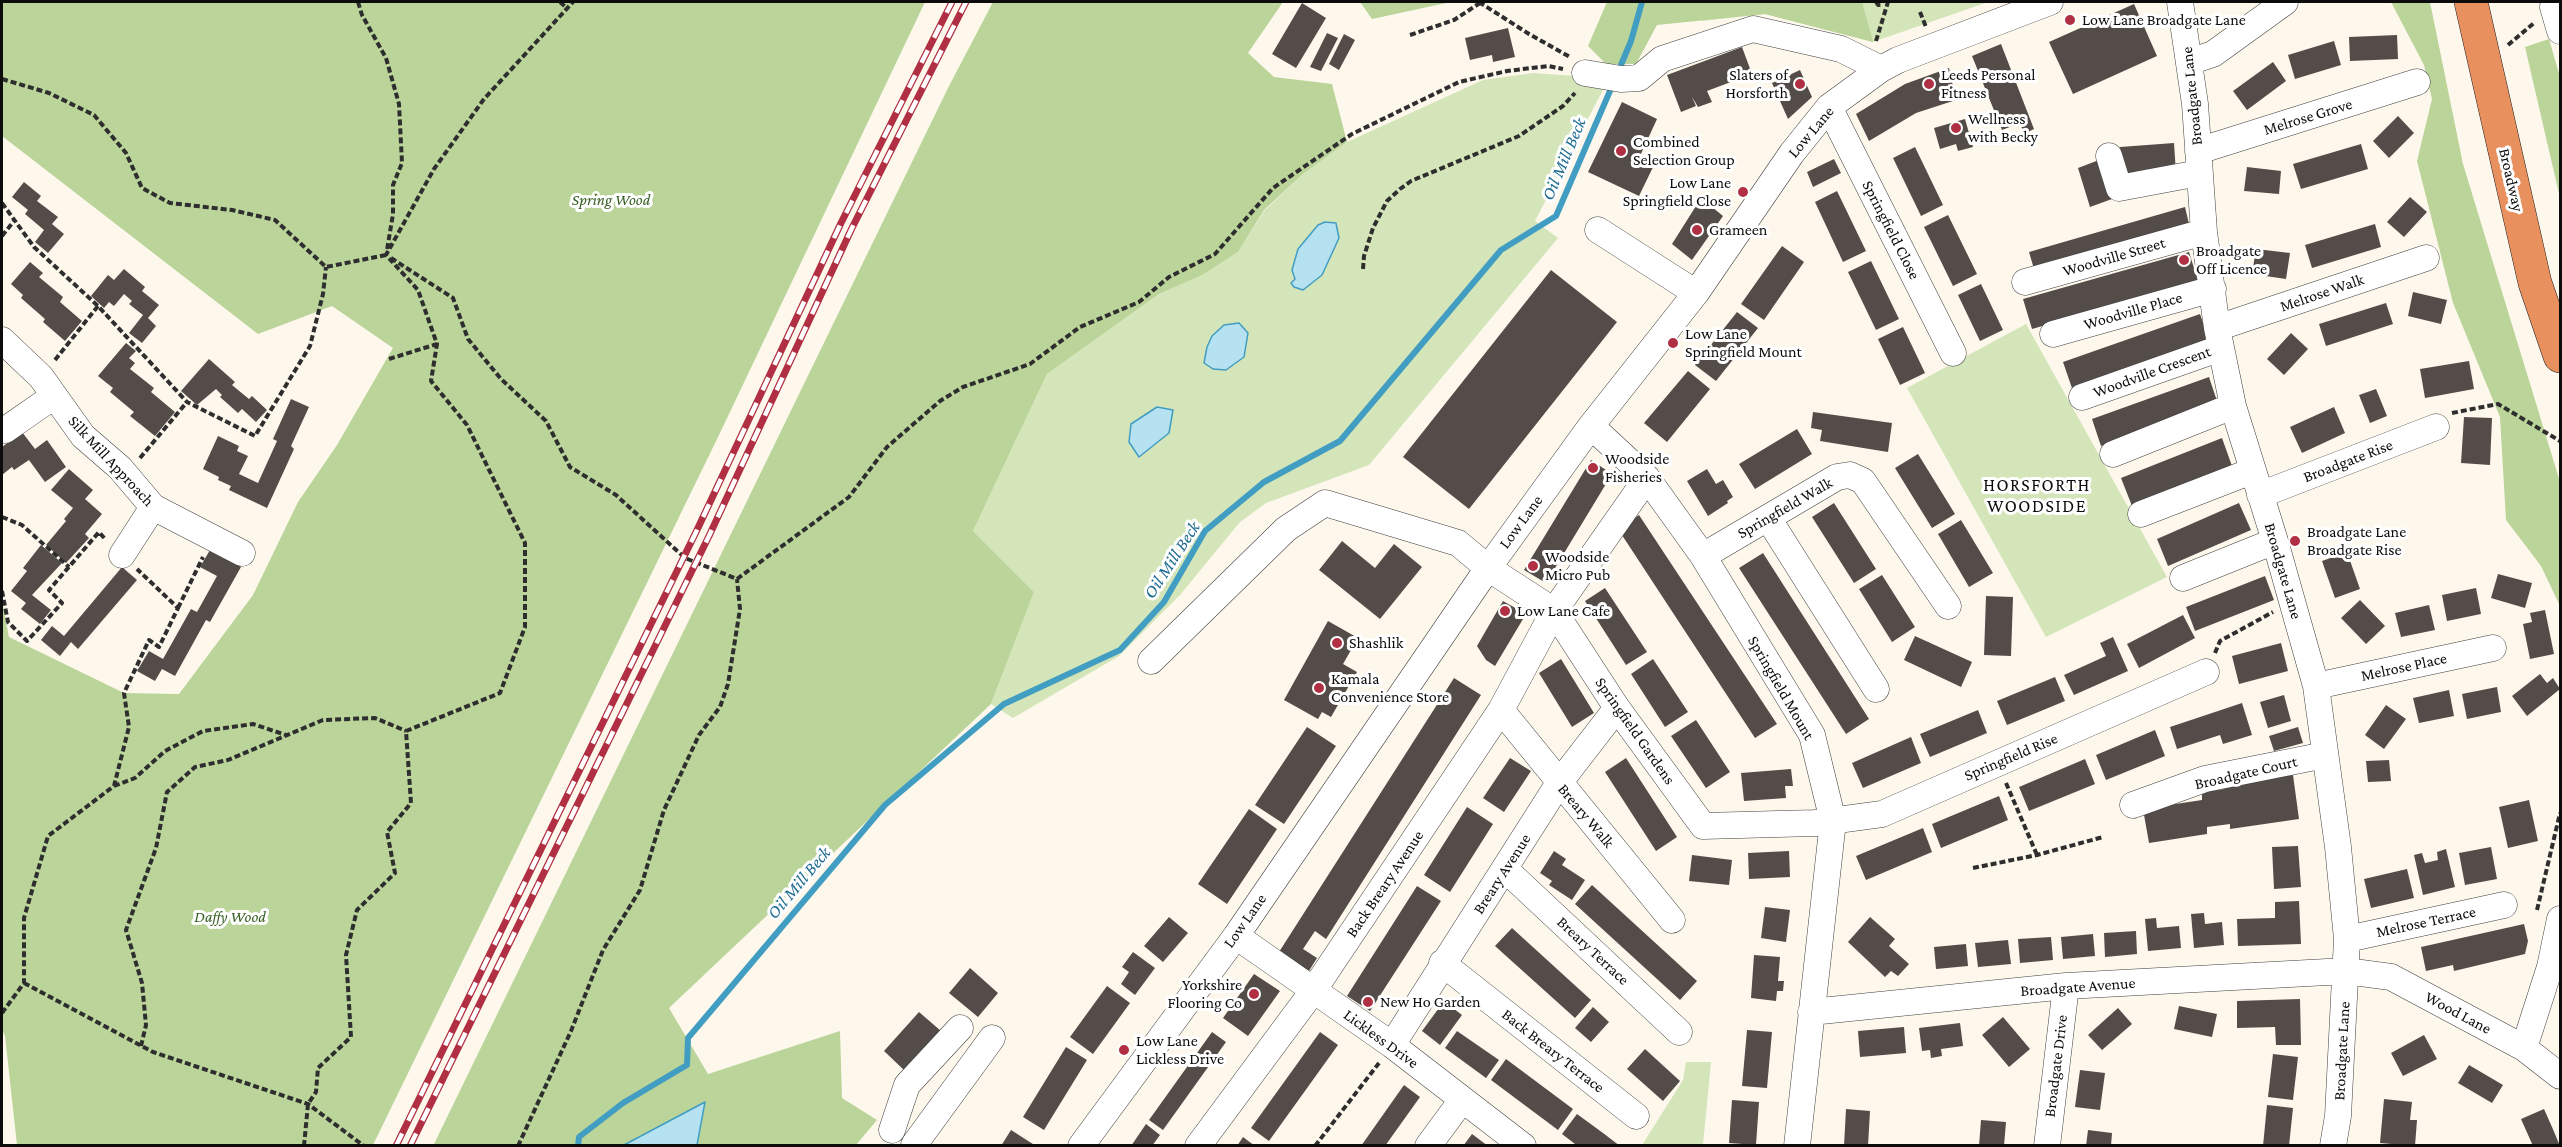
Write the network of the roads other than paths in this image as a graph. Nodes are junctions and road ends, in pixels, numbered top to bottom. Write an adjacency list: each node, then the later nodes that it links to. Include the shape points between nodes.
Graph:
1 (2050, 2): 5 (street, Low Lane, via 1932,45)
2 (2180, 2): 6 (street, Broadgate Lane)
3 (2285, 2): 6 (street, via 2213,54)
4 (2471, 2): 22 (highway, Broadway, via 2535,283)
5 (1877, 59): 7 (street, via 1753,30 1662,59 1639,78); 9 (street, Low Lane)
6 (2189, 62): 11 (street, Broadgate Lane)
7 (1592, 75)
8 (2417, 82): 11 (street, Melrose Grove)
9 (1829, 107): 17 (street, Low Lane, via 1792,153); 21 (street, Springfield Close)
10 (2109, 156): 11 (street, Melrose Grove, via 2119,188)
11 (2199, 162): 13 (street, Broadgate Lane)
12 (1598, 230): 17 (street)
13 (2204, 232): 15 (street, Woodville Street); 16 (street, Broadgate Lane)
14 (2426, 258): 19 (street, Melrose Walk)
15 (2025, 282)
16 (2212, 289): 18 (street, Woodville Place); 19 (street, Broadgate Lane)
17 (1696, 293): 26 (street, Low Lane)
18 (2053, 334)
19 (2219, 338): 24 (street, Woodville Crescent); 25 (street, Broadgate Lane)
20 (2, 340): 23 (street, Silk Mill Approach)
21 (1953, 354)
22 (2560, 356)
23 (47, 387): 28 (street); 32 (street, Silk Mill Approach, via 83,436 126,475)
24 (2082, 397)
25 (2233, 406): 29 (street); 31 (street, Broadgate Lane)
26 (1591, 426): 30 (street, Springfield Mount); 39 (street, Low Lane)
27 (2436, 427): 31 (street, Broadgate Rise)
28 (5, 430)
29 (2113, 454)
30 (1647, 478): 38 (street, Springfield Mount); 42 (street, Back Breary Avenue)
31 (2256, 483): 33 (street, Broadgate Rise); 35 (street, Broadgate Lane)
32 (153, 507): 36 (street, Silk Mill Approach); 37 (street)
33 (2141, 514)
34 (1768, 518): 38 (street, Springfield Walk); 41 (street, Springfield Walk, via 1837,477 1863,481); 47 (street)
35 (2275, 541): 40 (street); 46 (street, Broadgate Lane)
36 (242, 553)
37 (122, 555)
38 (1703, 556): 53 (street, Springfield Mount, via 1812,735)
39 (1488, 568): 42 (street, Springfield Gardens); 44 (street, Springfield Gardens, via 1458,543 1325,503 1286,529); 58 (street, Low Lane)
40 (2183, 578)
41 (1948, 606)
42 (1554, 611): 48 (street, Springfield Gardens); 49 (street, Back Breary Avenue)
43 (2493, 648): 46 (street, Melrose Place)
44 (1151, 661)
45 (2206, 672): 53 (street, Springfield Rise, via 1882,814)
46 (2316, 686): 50 (street, Broadgate Lane)
47 (1876, 689)
48 (1617, 708): 51 (street, Breary Avenue); 53 (street, Springfield Gardens, via 1703,826)
49 (1501, 710): 51 (street, Breary Walk); 63 (street, Back Breary Avenue)
50 (2325, 755): 52 (street, Broadgate Court, via 2205,779); 59 (street, Broadgate Lane)
51 (1559, 783): 54 (street, Breary Avenue); 57 (street, Breary Walk)
52 (2133, 805)
53 (1821, 822): 64 (street, Springfield Mount)
54 (1506, 870): 60 (street, Breary Avenue); 66 (street, Breary Terrace)
55 (2504, 905): 59 (street, Melrose Terrace)
56 (2549, 916): 69 (street, via 2550,967)
57 (1672, 920)
58 (1236, 936): 63 (street, Lickless Drive); 75 (street, Low Lane)
59 (2347, 939): 61 (street, Broadgate Lane)
60 (1442, 963): 68 (street, Breary Avenue); 72 (street, Back Breary Terrace)
61 (2346, 971): 62 (street, Broadgate Avenue); 69 (street, Wood Lane, via 2391,977); 81 (street, Broadgate Lane, via 2338,1116)
62 (2066, 986): 64 (street, Broadgate Avenue); 80 (street, Broadgate Drive)
63 (1313, 991): 68 (street, Lickless Drive); 76 (street, Back Breary Avenue)
64 (1811, 1012): 79 (street, Springfield Mount)
65 (960, 1028): 73 (street, via 908,1085)
66 (1679, 1032)
67 (992, 1038): 74 (street)
68 (1392, 1045): 71 (street, Lickless Drive)
69 (2524, 1048): 70 (street, Wood Lane)
70 (2560, 1076)
71 (1462, 1100): 77 (street); 78 (street, Lickless Drive)
72 (1636, 1116)
73 (885, 1138): 74 (street)
74 (915, 1145)
75 (1081, 1146)
76 (1198, 1146)
77 (1428, 1146)
78 (1522, 1146)
79 (1797, 1146)
80 (2047, 1146)
81 (2332, 1146)

